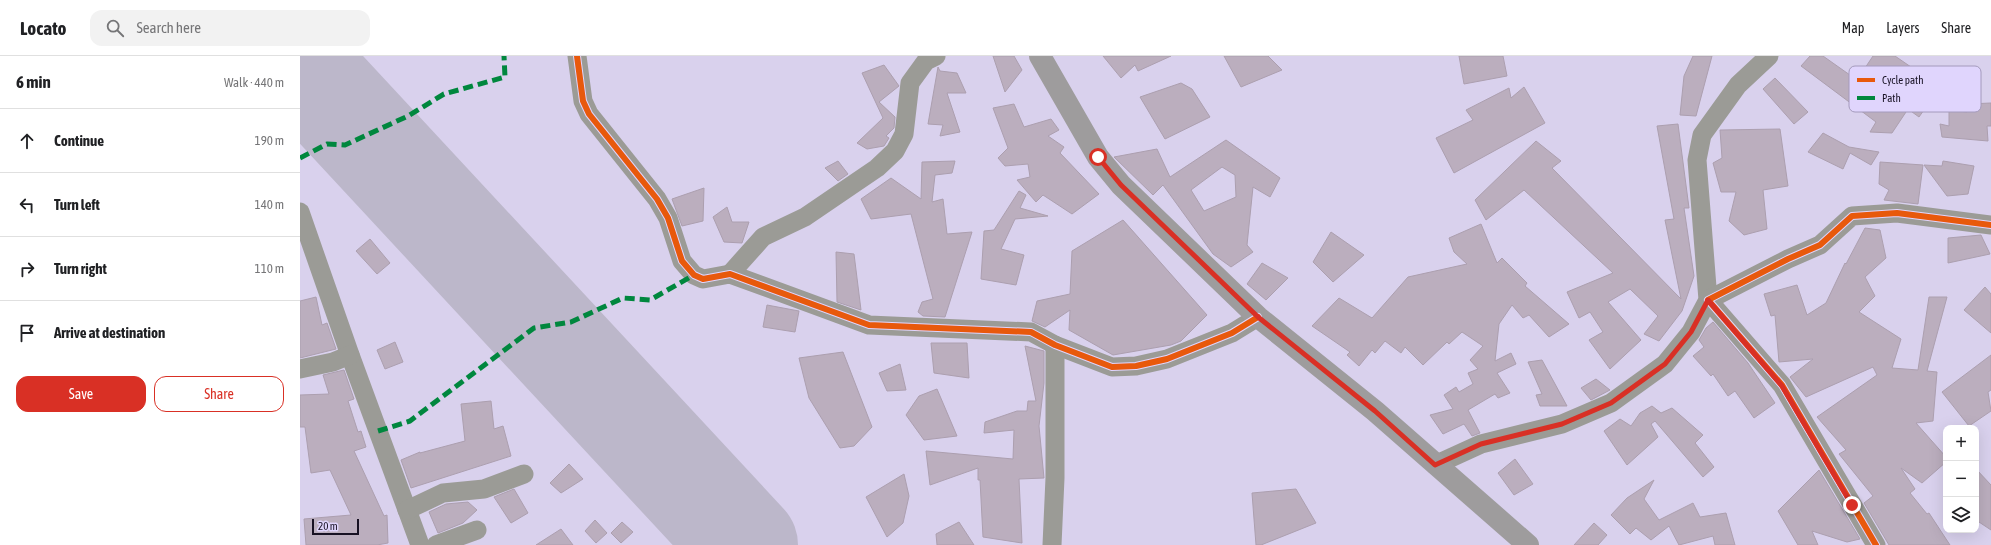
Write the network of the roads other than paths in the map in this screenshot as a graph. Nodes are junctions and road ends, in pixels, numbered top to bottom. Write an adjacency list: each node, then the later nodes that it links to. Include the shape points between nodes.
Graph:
1 (577, 56): 7 (street, via 583,101 589,114 657,199 668,218 682,261 694,275 703,279)
2 (936, 56): 7 (street, via 926,61 910,83 904,134 895,151 877,168 805,217 763,237)
3 (1040, 56): 9 (main road, via 1098,157 1121,185)
4 (1769, 56): 8 (street, via 1738,85 1702,135 1697,160)
5 (300, 212): 11 (street)
6 (1991, 225): 8 (street, via 1897,213 1852,216 1820,245)
7 (730, 274): 10 (street, via 869,325 1031,332)
8 (1708, 300): 13 (street, via 1691,332 1665,364 1611,403 1562,424 1481,444); 21 (street, via 1782,386)
9 (1258, 317): 10 (street, via 1232,333 1167,359 1136,366 1112,367); 13 (main road, via 1375,411)
10 (1055, 346): 19 (street)
11 (350, 355): 12 (street, via 333,362); 15 (street)
12 (300, 369)
13 (1435, 465): 20 (main road)
14 (524, 474): 15 (street, via 484,489 443,493)
15 (408, 510): 17 (street)
16 (478, 530): 18 (street)
17 (420, 545)
18 (436, 545)
19 (1052, 545)
20 (1528, 545)
21 (1876, 545)

